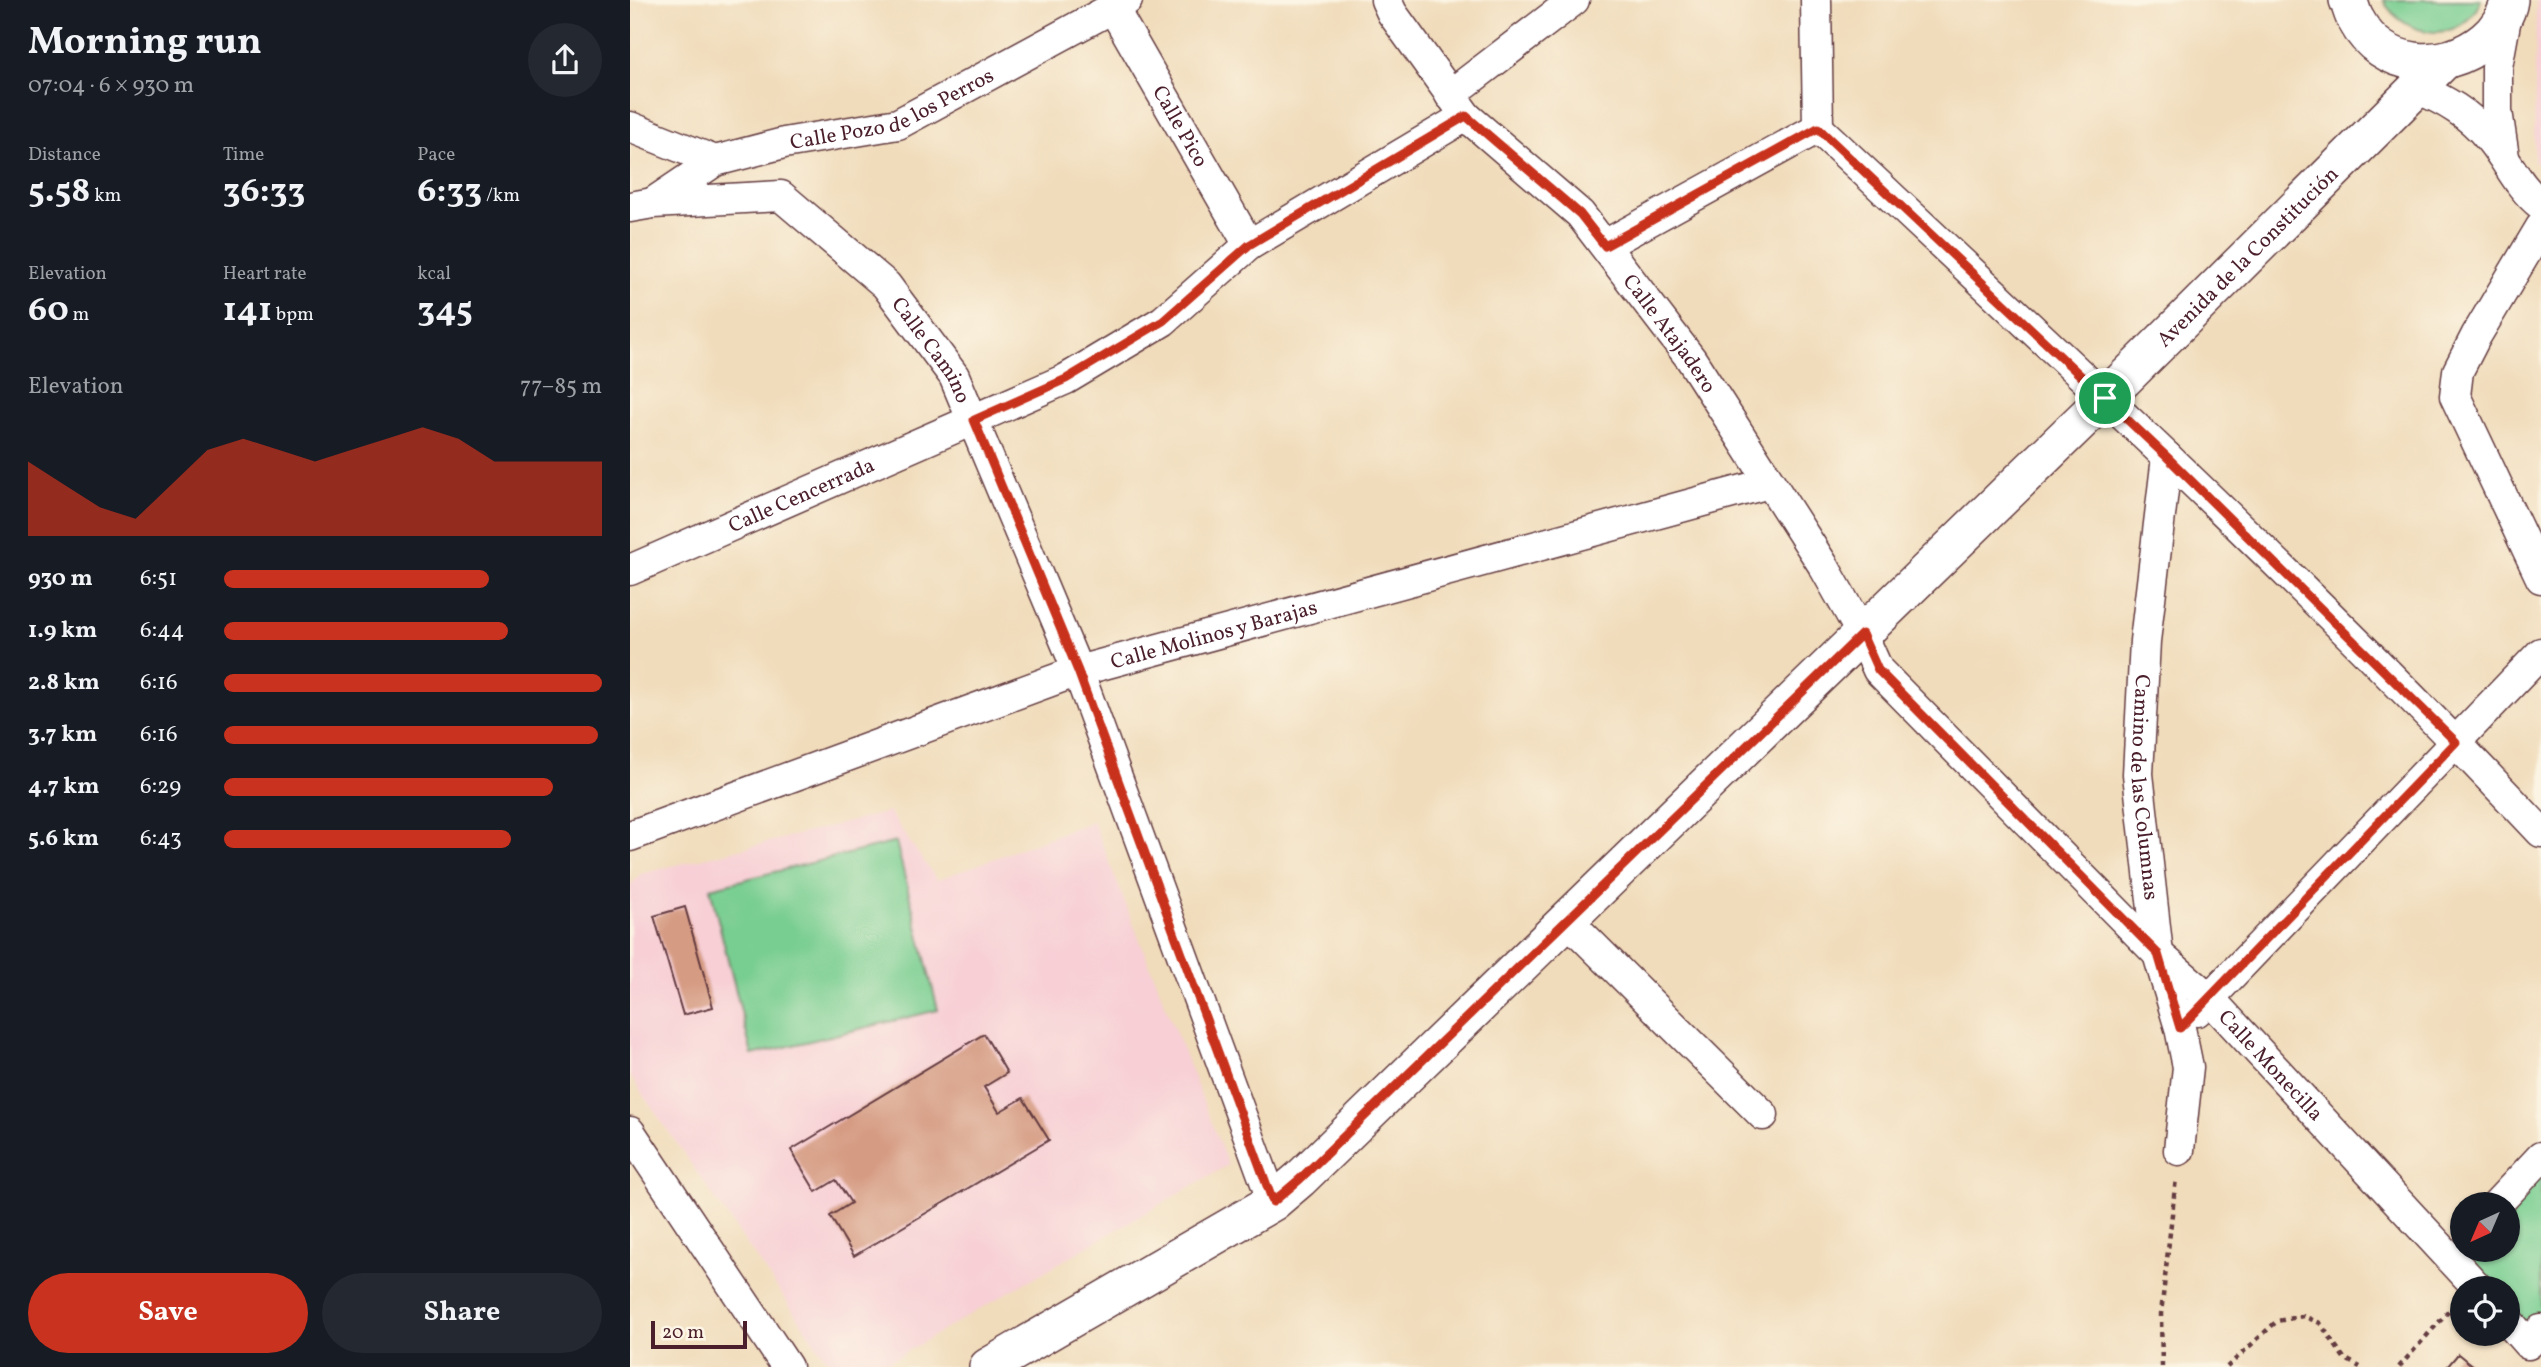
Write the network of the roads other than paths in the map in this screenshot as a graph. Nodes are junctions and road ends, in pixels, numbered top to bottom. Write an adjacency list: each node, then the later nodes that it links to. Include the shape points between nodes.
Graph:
1 (1364, 0): 7 (street)
2 (1574, 0): 11 (street, Calle Camino)
3 (1816, 0): 13 (street)
4 (2348, 0): 8 (street, via 2356,21)
5 (1120, 4): 16 (street, Calle Pozo de los Perros, via 898,124 784,143); 20 (street, Calle Pico)
6 (2509, 4): 9 (street, via 2493,33 2479,46); 15 (street, via 2497,67 2497,111)
7 (1389, 7): 11 (street, Calle Atajadero)
8 (2375, 43): 9 (street, via 2400,58); 14 (street, Avenida de la Constitución, via 2386,66 2386,95)
9 (2444, 62): 10 (street, Avenida de la Constitución)
10 (2417, 88): 14 (street, Avenida de la Constitución); 15 (street, via 2466,115)
11 (1458, 105): 20 (street, Calle Camino); 21 (street, Calle Atajadero, via 1580,214)
12 (630, 127): 16 (street)
13 (1818, 128): 21 (street); 22 (street)
14 (2371, 134): 22 (street, Avenida de la Constitución)
15 (2505, 160): 17 (street, via 2525,193)
16 (715, 161): 18 (street, Calle Pozo de los Perros)
17 (2541, 205)
18 (638, 210): 23 (street, Calle Camino, via 780,196 886,285 954,376)
19 (2541, 227): 27 (street, via 2458,371 2455,396)
20 (1249, 245): 23 (street, Calle Camino, via 1163,321 1066,379)
21 (1605, 246): 25 (street, Calle Atajadero, via 1691,359)
22 (2105, 398): 24 (street); 28 (street, Avenida de la Constitución)
23 (974, 420): 26 (street, Calle Cencerrada); 30 (street)
24 (2167, 457): 31 (street); 35 (street, Camino de las Columnas, via 2145,641 2138,775)
25 (1769, 483): 28 (street, Calle Atajadero, via 1824,565); 30 (street, Calle Molinos y Barajas)
26 (630, 570)
27 (2541, 578)
28 (1862, 634): 34 (street, Avenida de la Constitución); 35 (street, Calle Monecilla, via 1878,670)
29 (2541, 653): 31 (street)
30 (1078, 671): 33 (street, Calle Molinos y Barajas); 43 (street)
31 (2456, 742): 32 (street); 36 (street)
32 (2541, 832)
33 (630, 836)
34 (1567, 920): 38 (street); 43 (street, Avenida de la Constitución)
35 (2158, 954): 36 (street, Calle Monecilla); 37 (street, Camino de las Columnas)
36 (2209, 998): 37 (street); 44 (street, Calle Monecilla)
37 (2180, 1028): 40 (street, Camino de las Columnas, via 2188,1067)
38 (1763, 1115)
39 (630, 1132): 48 (street)
40 (2179, 1150)
41 (2541, 1157): 42 (street)
42 (2508, 1192)
43 (1273, 1202): 47 (street, Avenida de la Constitución)
44 (2450, 1243)
45 (2541, 1330): 46 (street, via 2528,1344)
46 (2520, 1335)
47 (1001, 1364)
48 (787, 1367)

